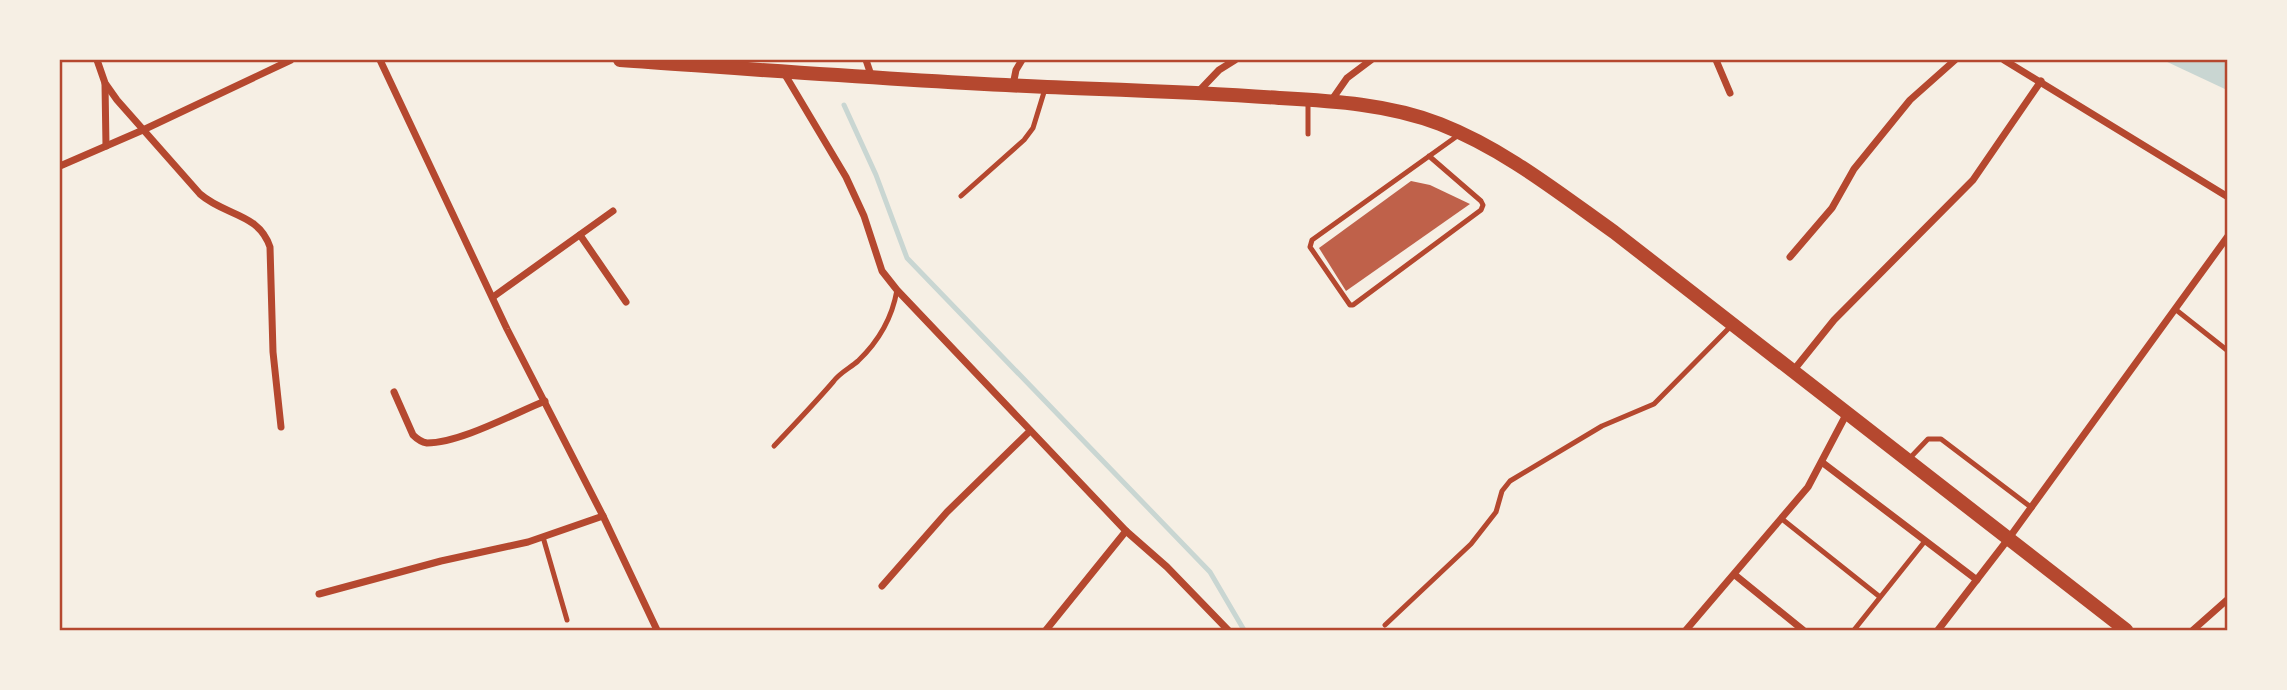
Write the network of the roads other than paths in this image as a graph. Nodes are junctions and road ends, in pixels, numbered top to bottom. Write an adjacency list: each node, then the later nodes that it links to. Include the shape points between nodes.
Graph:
1 (97, 60): 15 (street)
2 (291, 60): 22 (street)
3 (380, 60): 35 (street)
4 (620, 60): 12 (main road)
5 (866, 60): 13 (street)
6 (1022, 60): 16 (street)
7 (1234, 60): 18 (street)
8 (1371, 60): 21 (street, via 1347,78)
9 (1716, 60): 19 (street)
10 (1955, 60): 33 (street, via 1910,100 1854,169 1832,208)
11 (2004, 60): 14 (street)
12 (783, 72): 13 (main road); 34 (street, via 846,177 882,271)
13 (872, 78): 16 (main road)
14 (2041, 81): 29 (street); 40 (street, via 1973,180 1834,320)
15 (105, 83): 22 (street); 25 (street)
16 (1013, 85): 17 (main road)
17 (1046, 87): 18 (main road); 28 (lane, via 1033,128 1024,140)
18 (1198, 92): 20 (main road)
19 (1730, 93)
20 (1308, 100): 21 (main road); 23 (lane)
21 (1331, 102): 24 (main road, via 1391,109)
22 (143, 130): 25 (street); 44 (street, via 200,194 252,222 266,235)
23 (1308, 134)
24 (1461, 134): 26 (lane); 38 (main road, via 1530,173)
25 (106, 146): 27 (street)
26 (1429, 156): 26 (lane, via 1310,244 1350,305 1481,210 1481,201)
27 (60, 166)
28 (961, 196)
29 (2228, 197)
30 (613, 211): 31 (street)
31 (580, 235): 35 (street); 36 (street)
32 (2228, 236): 37 (street)
33 (1790, 257)
34 (897, 290): 45 (street); 46 (lane, via 889,321 874,344)
35 (493, 297): 42 (street)
36 (626, 302)
37 (2175, 309): 39 (lane); 49 (street)
38 (1733, 324): 40 (main road); 63 (lane, via 1654,404 1602,426 1510,481 1496,512 1471,544)
39 (2228, 351)
40 (1793, 370): 43 (main road)
41 (394, 392): 42 (street, via 413,435 425,443 465,434)
42 (544, 401): 50 (street)
43 (1847, 412): 47 (main road); 48 (street)
44 (282, 427)
45 (1030, 431): 52 (street); 58 (street, via 947,512)
46 (774, 446)
47 (1908, 460): 49 (lane, via 1928,439 1941,439); 54 (main road)
48 (1822, 463): 51 (street); 55 (street)
49 (2032, 508): 54 (street)
50 (603, 516): 53 (street); 64 (street)
51 (1782, 519): 56 (street); 60 (lane)
52 (1126, 531): 65 (street); 66 (street)
53 (543, 537): 59 (street); 62 (lane)
54 (2009, 538): 57 (street); 71 (main road)
55 (1925, 541): 57 (street); 60 (lane)
56 (1735, 575): 67 (street); 68 (street)
57 (1977, 580): 70 (street)
58 (882, 586)
59 (319, 594)
60 (1881, 597): 69 (lane)
61 (2228, 599): 72 (street)
62 (566, 620)
63 (1385, 625)
64 (657, 631)
65 (1046, 631)
66 (1228, 631)
67 (1686, 631)
68 (1803, 631)
69 (1854, 631)
70 (1938, 631)
71 (2126, 631)
72 (2193, 631)

